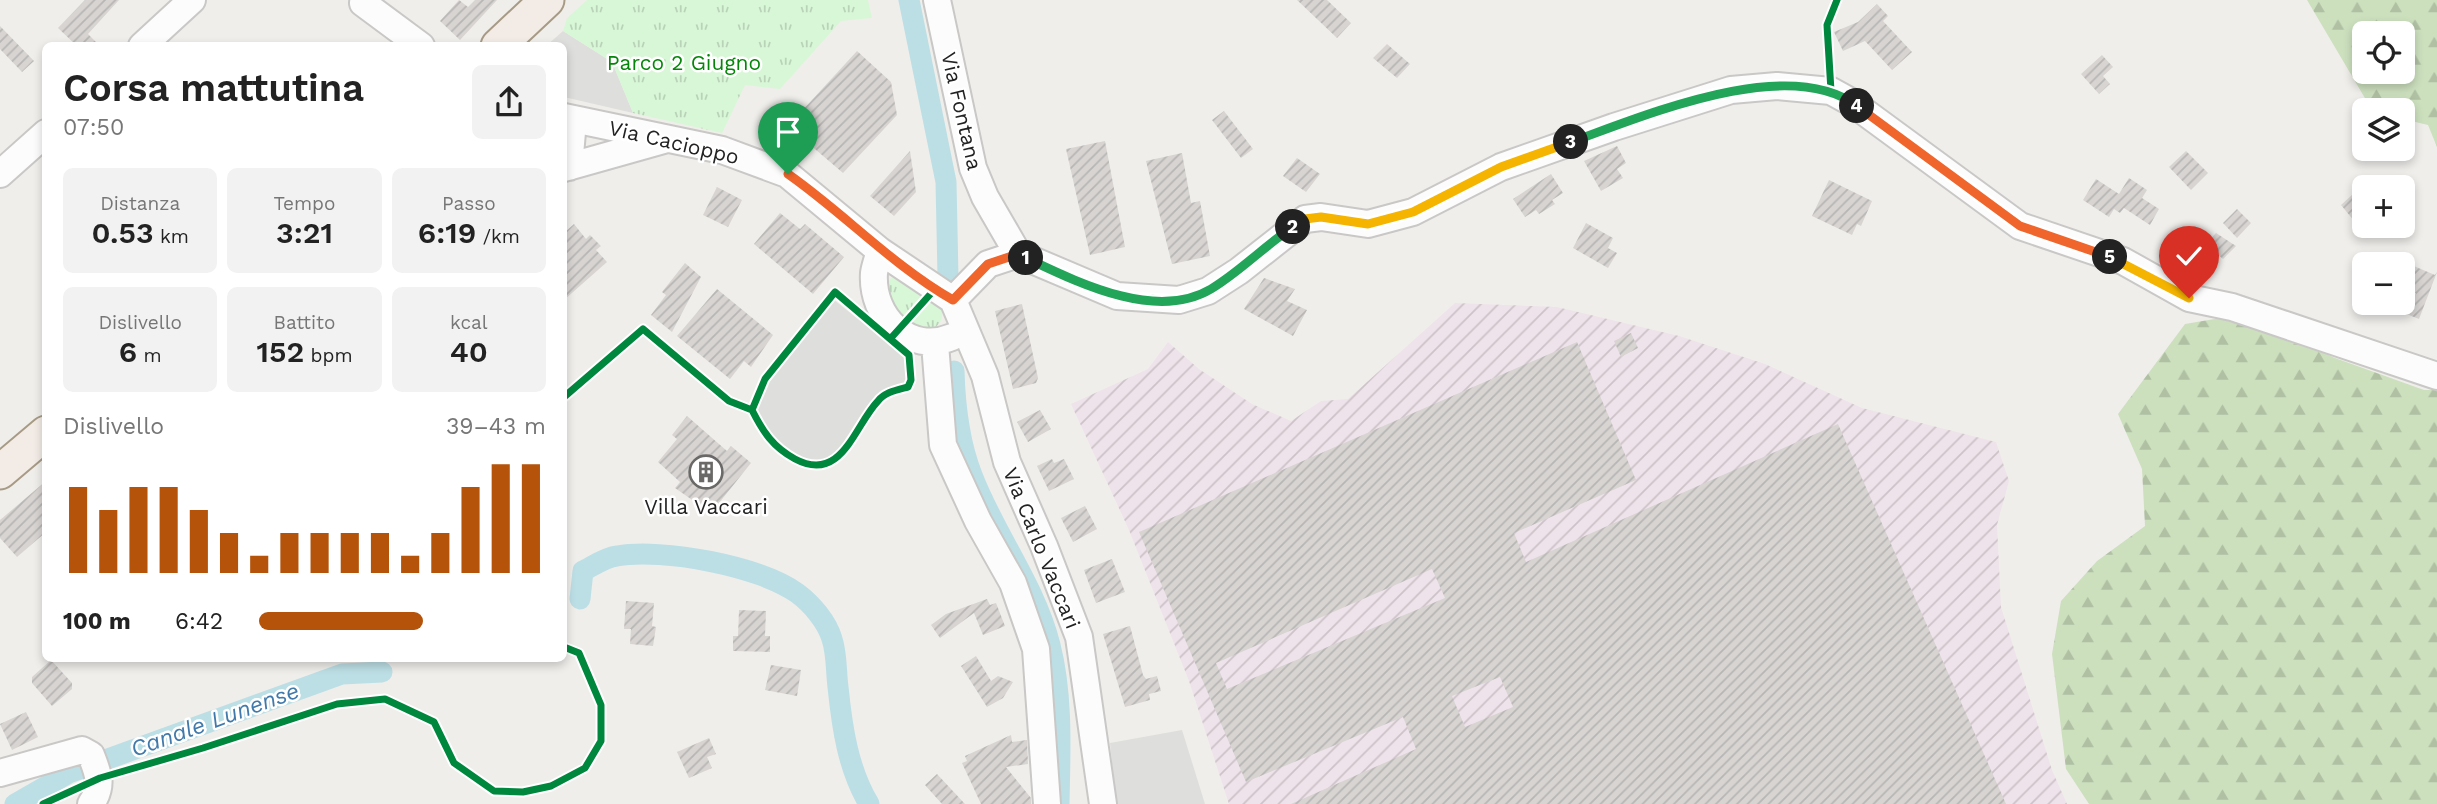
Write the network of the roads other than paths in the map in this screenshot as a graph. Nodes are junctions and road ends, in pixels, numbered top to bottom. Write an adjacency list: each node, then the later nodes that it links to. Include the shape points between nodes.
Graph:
1 (192, 0): 5 (street)
2 (547, 0): 7 (main road)
3 (937, 0): 14 (street, Via Fontana, via 973,168)
4 (363, 3): 6 (street)
5 (146, 42)
6 (416, 42)
7 (502, 42)
8 (567, 121): 10 (street, Via Cacioppo)
9 (42, 137): 12 (street)
10 (669, 139): 11 (street); 13 (street, Via Cacioppo, via 745,156 788,174)
11 (567, 168)
12 (0, 174)
13 (880, 251): 15 (street, Via Cacioppo); 17 (street, via 874,273 885,317 918,343)
14 (1018, 254): 15 (street, via 988,264); 18 (street, via 1117,296 1180,300 1218,285 1305,219 1368,224 1413,212 1501,167 1614,127 1731,90 1777,86 1831,91 1851,102 2020,226 2123,261 2189,298 2232,307)
15 (953, 300): 16 (street, Via Carlo Vaccari)
16 (968, 331): 17 (street); 24 (street, Via Carlo Vaccari, via 1007,462 1079,636)
17 (935, 344): 23 (street, via 943,445 1013,583 1036,649)
18 (2437, 376)
19 (42, 436): 20 (main road)
20 (0, 472)
21 (0, 773): 22 (street, via 82,750 95,766 99,791)
22 (91, 804)
23 (1047, 804)
24 (1103, 804)

